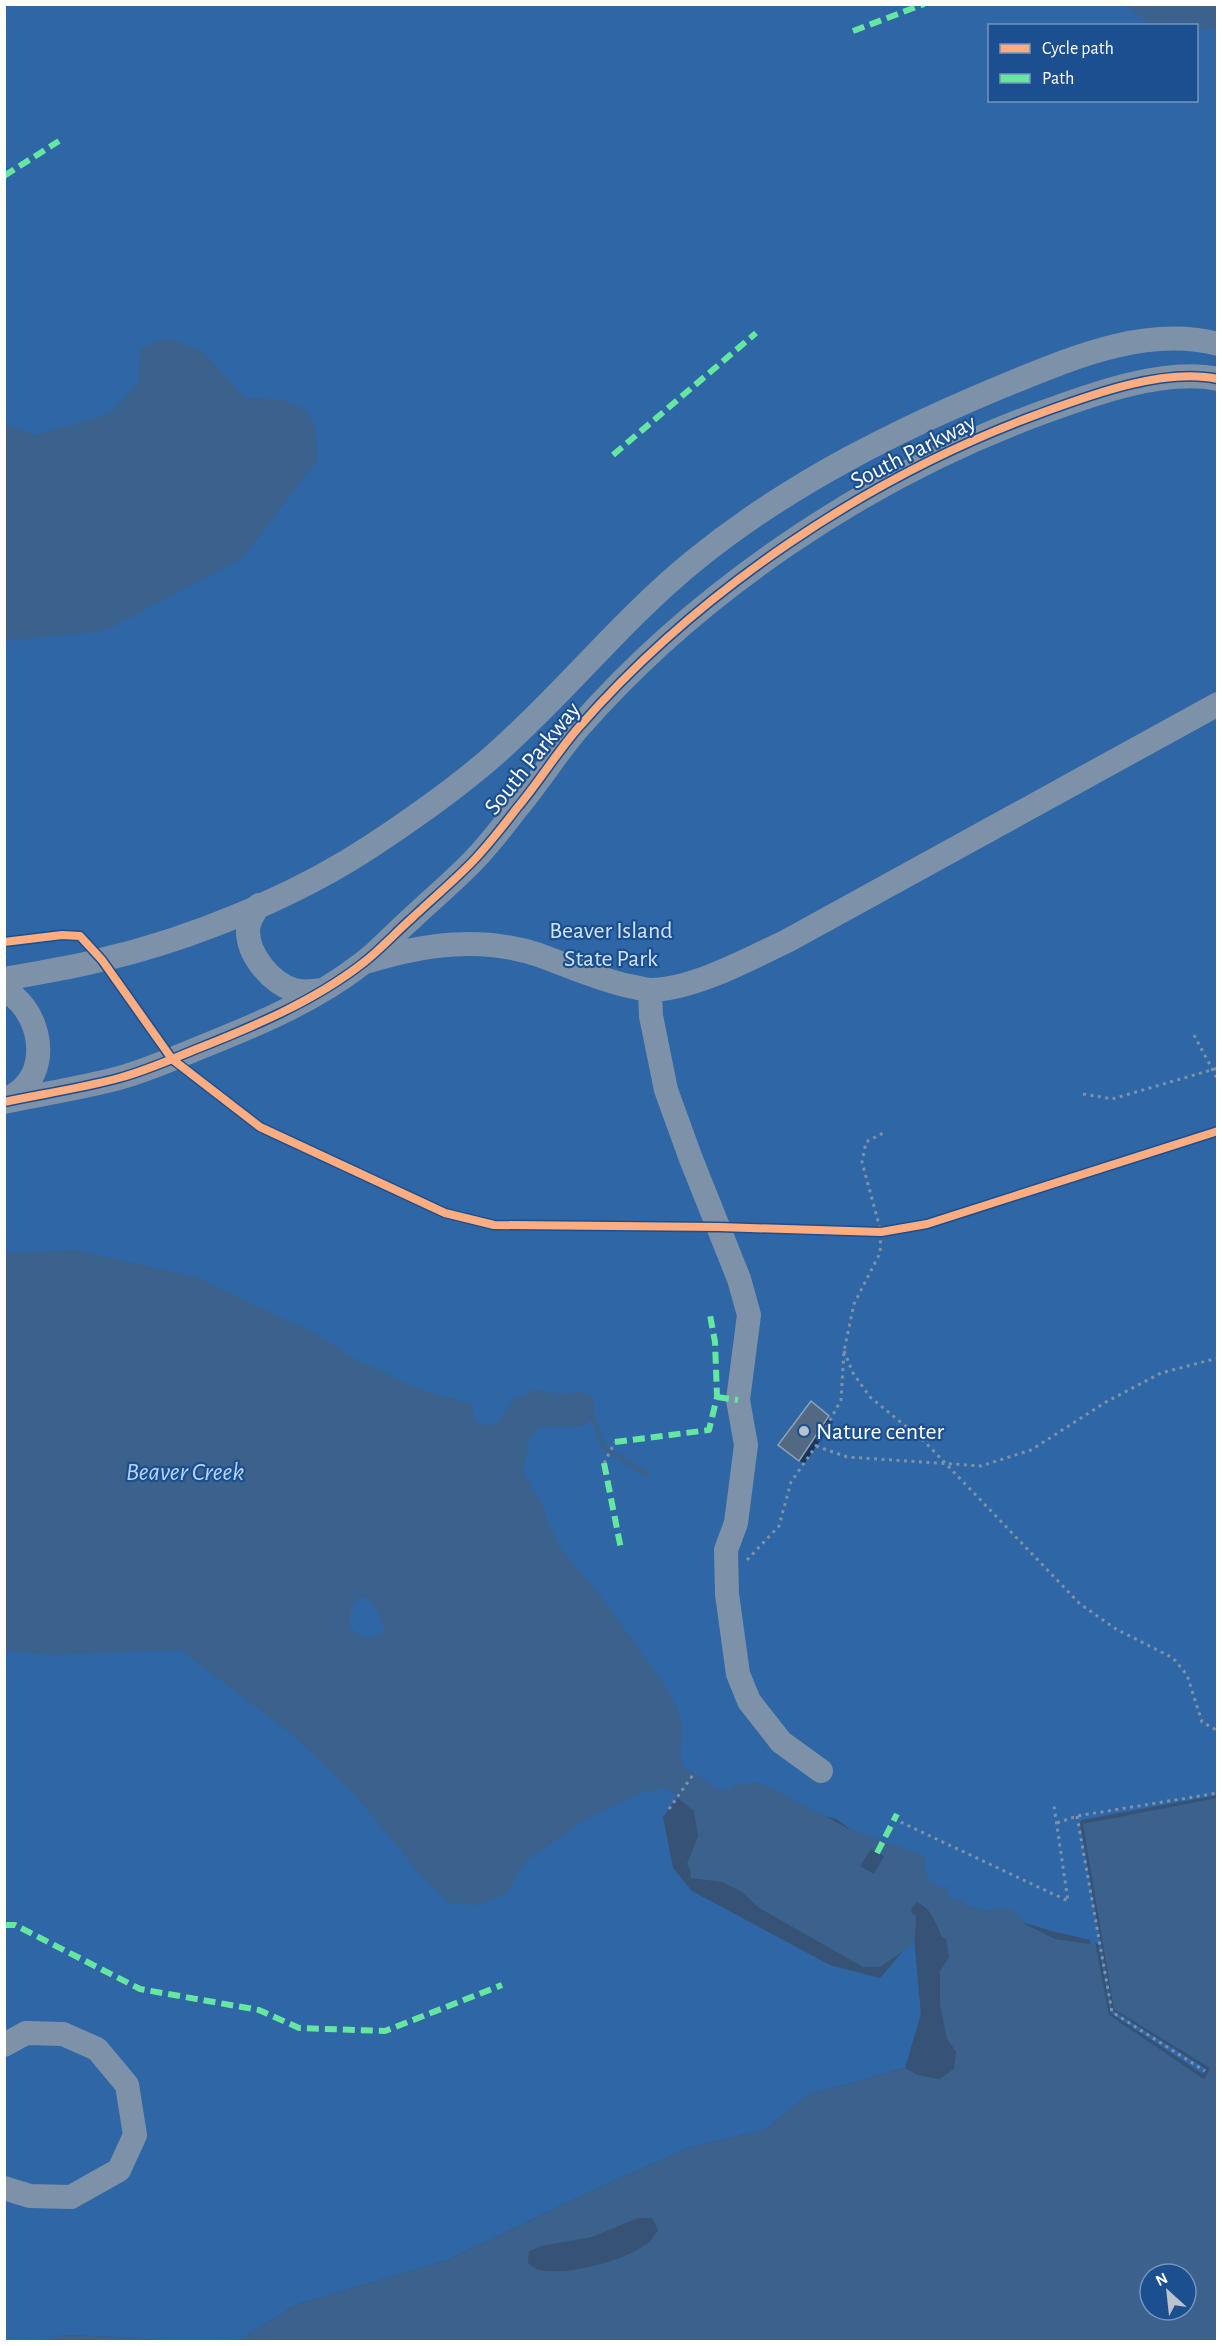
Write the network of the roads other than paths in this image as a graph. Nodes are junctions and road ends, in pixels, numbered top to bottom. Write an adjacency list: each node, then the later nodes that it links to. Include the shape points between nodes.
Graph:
1 (1218, 344): 4 (street, South Parkway, via 1148,340 1101,350 958,404 816,475 696,559 619,629 492,756 445,794 370,847 316,879)
2 (1218, 379): 5 (street, South Parkway, via 1177,378 1132,384 1079,399 986,434 798,536 738,580 619,686 578,728 476,858)
3 (1218, 704): 9 (street, via 787,941 714,974)
4 (259, 905): 6 (street, South Parkway, via 203,929 102,960); 7 (street, via 248,930 255,955 264,969 292,990)
5 (364, 963): 7 (street, South Parkway); 9 (street, via 409,949 467,943 538,955 603,981)
6 (4, 979)
7 (324, 989): 10 (street, South Parkway, via 250,1028 119,1078)
8 (4, 990): 10 (street, via 23,1005 34,1024 39,1049 26,1086)
9 (650, 990): 11 (street, via 651,1016 666,1090 739,1279 748,1315 738,1400 746,1445 736,1523 726,1550 727,1594 738,1674 749,1701 781,1742)
10 (4, 1102)
11 (820, 1771)
12 (4, 2045): 13 (street, via 26,2033 63,2034 97,2049 127,2085 135,2135 119,2170 71,2197 30,2196)
13 (4, 2188)

